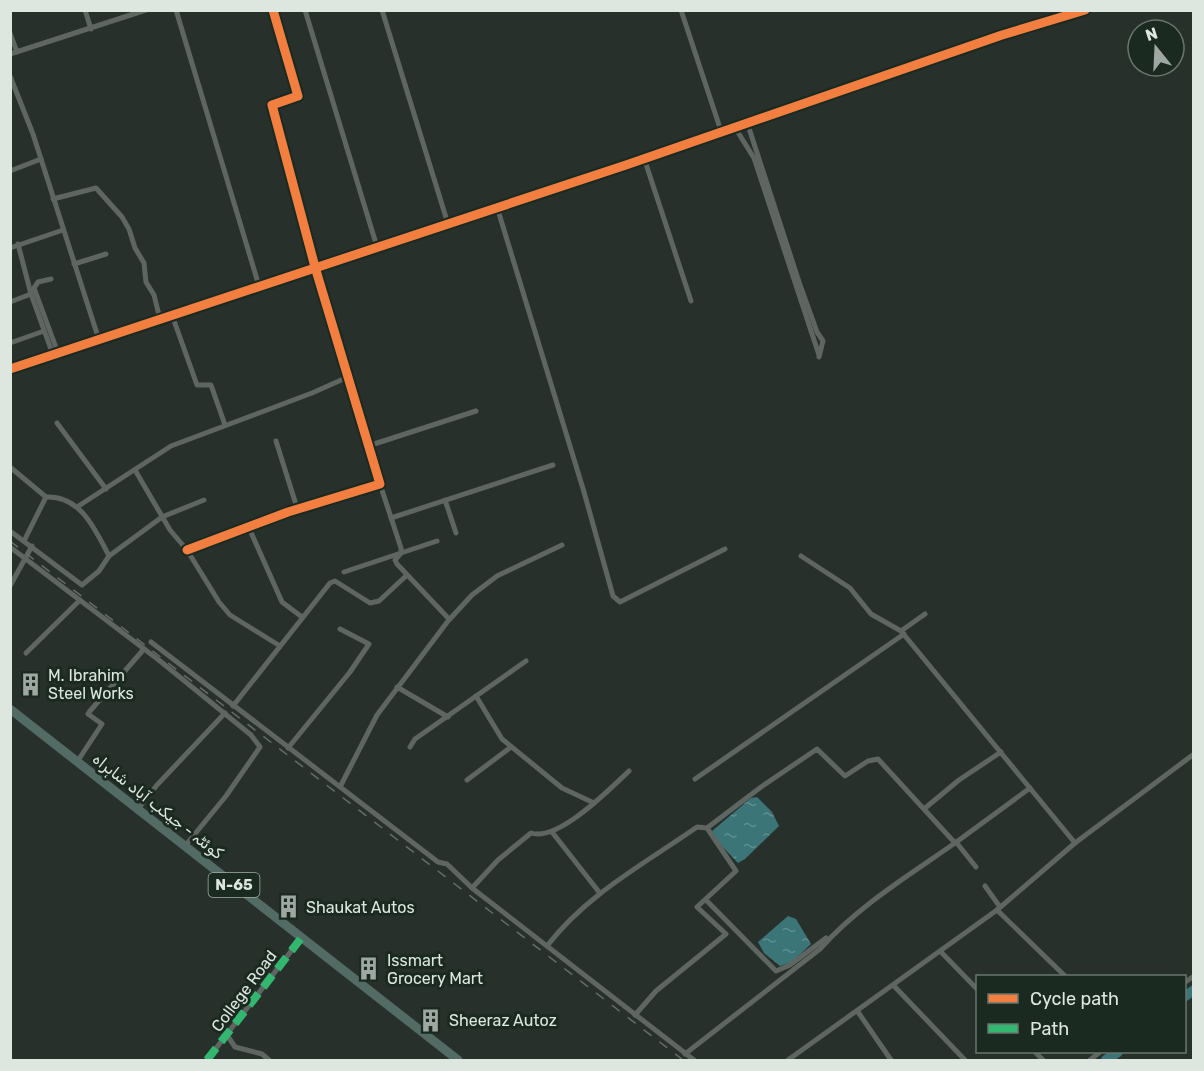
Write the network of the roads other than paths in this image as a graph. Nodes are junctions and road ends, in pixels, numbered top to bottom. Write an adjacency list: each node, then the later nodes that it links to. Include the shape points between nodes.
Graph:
1 (85, 10): 9 (street)
2 (146, 10): 9 (street)
3 (176, 10): 30 (street)
4 (273, 10): 28 (street, via 298,96 272,105)
5 (306, 10): 24 (street)
6 (381, 10): 21 (street)
7 (681, 10): 15 (street)
8 (1085, 10): 13 (street, via 1002,34)
9 (91, 29): 11 (street)
10 (10, 33): 11 (street)
11 (14, 53)
12 (10, 76): 17 (street)
13 (747, 122): 14 (street); 14 (street, via 799,282 824,341 819,357 754,158)
14 (734, 126): 15 (street)
15 (721, 131): 16 (street)
16 (644, 158): 20 (street); 32 (street)
17 (41, 159): 18 (street); 19 (street)
18 (10, 171)
19 (53, 199): 22 (street); 35 (street, via 96,188 122,217 144,263 146,282)
20 (497, 207): 21 (street); 67 (street, via 613,596 620,602)
21 (448, 224): 24 (street)
22 (63, 231): 23 (street); 27 (street)
23 (18, 244): 25 (street); 31 (street)
24 (376, 247): 28 (street)
25 (10, 248)
26 (106, 254): 27 (street)
27 (74, 264): 37 (street)
28 (315, 267): 30 (street); 41 (street)
29 (51, 279): 39 (street, via 38,282 34,288)
30 (259, 285): 34 (street)
31 (31, 294): 33 (street); 36 (street)
32 (691, 301)
33 (10, 302)
34 (172, 315): 35 (street); 44 (street, via 197,386 211,385)
35 (160, 319): 37 (street)
36 (44, 332): 38 (street); 39 (street)
37 (99, 340): 39 (street)
38 (10, 343)
39 (56, 354): 40 (street)
40 (10, 369)
41 (348, 377): 44 (street); 46 (street)
42 (476, 411): 46 (street)
43 (57, 423): 51 (street)
44 (225, 425): 49 (street, via 171,446)
45 (276, 441): 56 (street)
46 (368, 446): 50 (street)
47 (553, 465): 54 (street)
48 (10, 467): 52 (street)
49 (135, 470): 51 (street); 57 (street)
50 (380, 484): 56 (street); 58 (street)
51 (106, 489): 55 (street)
52 (46, 497): 55 (street, via 68,499); 62 (street)
53 (204, 500): 57 (street)
54 (445, 500): 58 (street); 61 (street)
55 (76, 507): 70 (street)
56 (298, 511): 59 (street)
57 (162, 517): 68 (street); 70 (street)
58 (391, 518): 69 (street)
59 (249, 528): 68 (street); 78 (street, via 282,602)
60 (10, 531): 62 (street)
61 (456, 533)
62 (24, 541): 65 (street)
63 (437, 541): 69 (street)
64 (562, 544): 79 (street, via 497,576)
65 (32, 546): 70 (street, via 82,585); 72 (street)
66 (10, 547): 72 (street)
67 (725, 549)
68 (187, 550): 83 (street, via 230,615)
69 (401, 553): 73 (street); 74 (street, via 395,560)
70 (109, 556)
71 (801, 556): 81 (street, via 850,588 871,614)
72 (24, 558): 75 (street); 76 (street)
73 (344, 572)
74 (407, 575): 78 (street, via 379,601 370,603 335,581); 79 (street)
75 (10, 586)
76 (80, 600): 84 (street); 85 (street)
77 (925, 614): 81 (street)
78 (302, 617): 83 (street)
79 (449, 619): 87 (street)
80 (340, 629): 95 (street, via 369,644)
81 (902, 632): 96 (street); 100 (street)
82 (151, 642): 89 (street)
83 (280, 646): 89 (street)
84 (144, 649): 91 (street); 98 (street, via 88,714 102,724)
85 (27, 653)
86 (526, 661): 88 (street)
87 (397, 687): 92 (street); 102 (street, via 377,715)
88 (476, 696): 92 (street); 94 (street)
89 (233, 706): 95 (street)
90 (10, 709): 98 (highway, کوئٹہ - جیکب آباد شاہراہ / N-65)
91 (225, 713): 105 (street); 111 (street, via 260,747)
92 (448, 717): 93 (street, via 415,739)
93 (410, 747)
94 (511, 747): 101 (street); 104 (street, via 562,788)
95 (288, 748): 102 (street)
96 (1001, 752): 103 (street); 106 (street)
97 (1194, 754): 110 (street)
98 (77, 762): 105 (highway, کوئٹہ - جیکب آباد شاہراہ / N-65)
99 (629, 771): 104 (street)
100 (695, 779)
101 (467, 780)
102 (340, 787): 114 (street, via 438,862 447,864)
103 (1030, 788): 109 (street); 110 (street)
104 (594, 803): 108 (street)
105 (138, 809): 111 (highway, کوئٹہ - جیکب آباد شاہراہ / N-65)
106 (924, 809): 107 (street, via 878,759 845,776 817,749); 109 (street)
107 (707, 828): 115 (street, via 697,828); 116 (street, via 736,872)
108 (552, 832): 114 (street, via 538,836 531,833); 115 (street)
109 (956, 842): 112 (street); 118 (street)
110 (1075, 843): 117 (street)
111 (185, 846): 119 (highway, کوئٹہ - جیکب آباد شاہراہ / N-65)
112 (976, 867)
113 (985, 885): 117 (street)
114 (472, 888): 120 (street)
115 (599, 892): 120 (street, via 565,922)
116 (706, 900): 118 (street, via 776,971); 126 (street, via 697,908 726,934 656,991)
117 (999, 908): 121 (street); 122 (street)
118 (836, 930): 128 (street, via 820,949)
119 (302, 937): 127 (street, College Road); 131 (highway, کوئٹہ - جیکب آباد شاہراہ / N-65)
120 (547, 946): 126 (street)
121 (941, 952): 123 (street); 124 (street)
122 (1064, 975)
123 (894, 986): 125 (street); 135 (street)
124 (976, 988)
125 (858, 1012): 133 (street); 134 (street)
126 (635, 1015): 128 (street)
127 (227, 1035): 129 (street, College Road); 130 (street, via 235,1047 262,1054)
128 (685, 1054): 132 (street)
129 (207, 1060)
130 (269, 1060)
131 (458, 1060)
132 (694, 1060)
133 (788, 1060)
134 (891, 1060)
135 (965, 1060)

